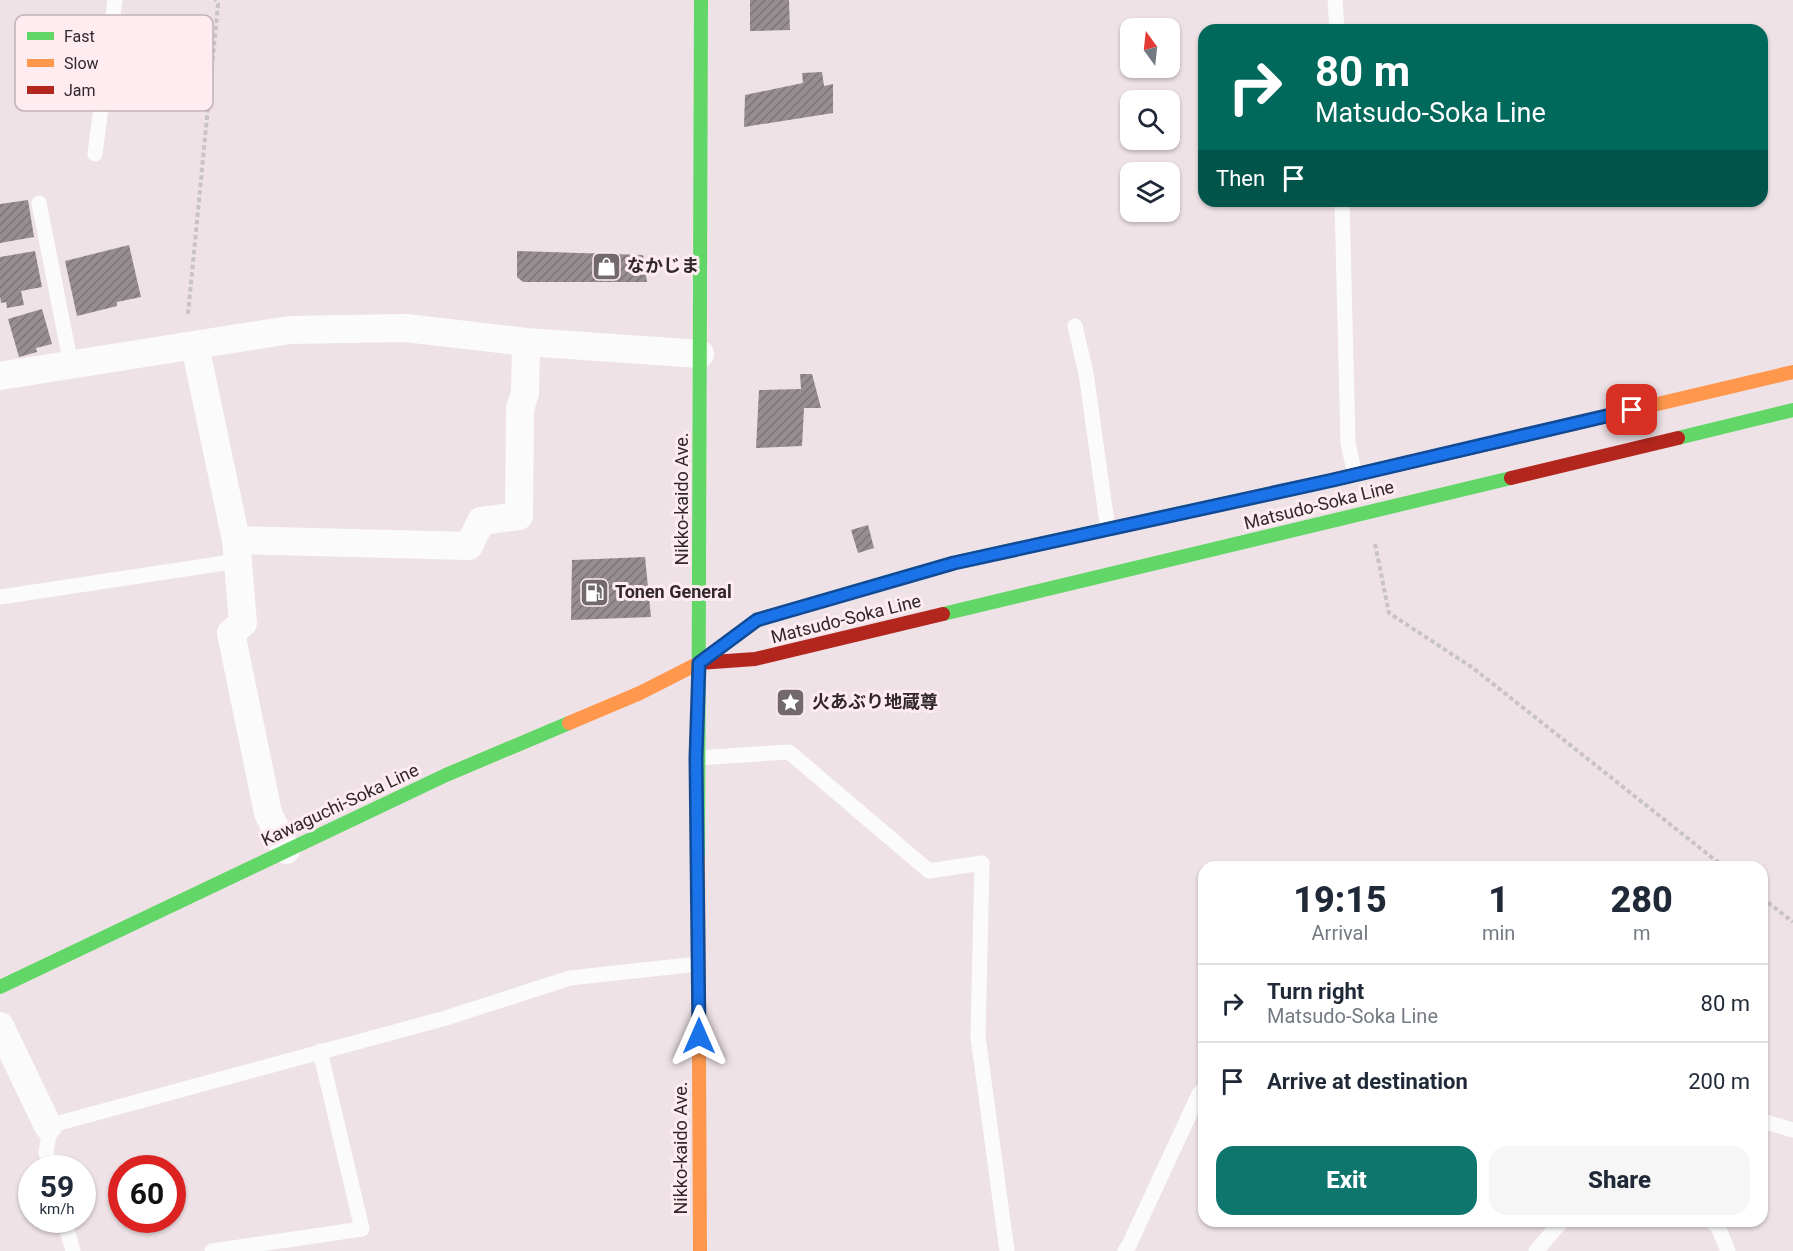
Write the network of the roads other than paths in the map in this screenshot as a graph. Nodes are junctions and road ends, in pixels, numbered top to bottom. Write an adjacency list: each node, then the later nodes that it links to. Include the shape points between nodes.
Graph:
1 (115, 0): 4 (lane)
2 (701, 0): 13 (main road, Nikko-kaido Ave.)
3 (1335, 0): 5 (lane)
4 (113, 15)
5 (1336, 24)
6 (101, 111): 7 (lane)
7 (95, 154)
8 (39, 203): 14 (lane)
9 (1342, 207): 18 (lane, via 1348,443)
10 (1075, 326): 19 (lane, via 1086,373)
11 (526, 342): 12 (street, via 406,328 289,330); 13 (street); 20 (street, via 525,393 520,409 519,516 481,521 469,546)
12 (193, 346): 14 (street); 20 (street)
13 (700, 354): 22 (main road, Nikko-kaido Ave.)
14 (71, 365): 16 (street)
15 (1793, 372): 18 (main road, Matsudo-Soka Line)
16 (0, 376)
17 (1793, 410): 22 (main road, Matsudo-Soka Line, via 756,659)
18 (1355, 475): 19 (main road, Matsudo-Soka Line)
19 (1108, 530): 22 (main road, Matsudo-Soka Line, via 954,563 757,620)
20 (237, 551): 21 (lane); 24 (street, via 243,623 231,633 268,813)
21 (0, 597)
22 (699, 663): 23 (main road, Nikko-kaido Ave.); 24 (main road, Kawaguchi-Soka Line)
23 (696, 758): 25 (main road, Nikko-kaido Ave.); 40 (lane, via 789,752 929,871 982,863 978,1038)
24 (286, 850): 26 (main road, Kawaguchi-Soka Line)
25 (698, 964): 28 (lane, via 570,978 446,1018); 39 (main road, Nikko-kaido Ave.)
26 (0, 987)
27 (0, 1026): 31 (street)
28 (320, 1051): 31 (lane); 38 (lane, via 362,1229)
29 (1198, 1096): 41 (lane)
30 (1768, 1123): 32 (lane)
31 (48, 1126): 33 (lane)
32 (1793, 1130)
33 (47, 1155)
34 (1557, 1227): 42 (lane)
35 (1718, 1227): 43 (lane)
36 (67, 1233): 37 (lane)
37 (72, 1251)
38 (212, 1251)
39 (700, 1251)
40 (1007, 1251)
41 (1125, 1251)
42 (1536, 1251)
43 (1728, 1251)

